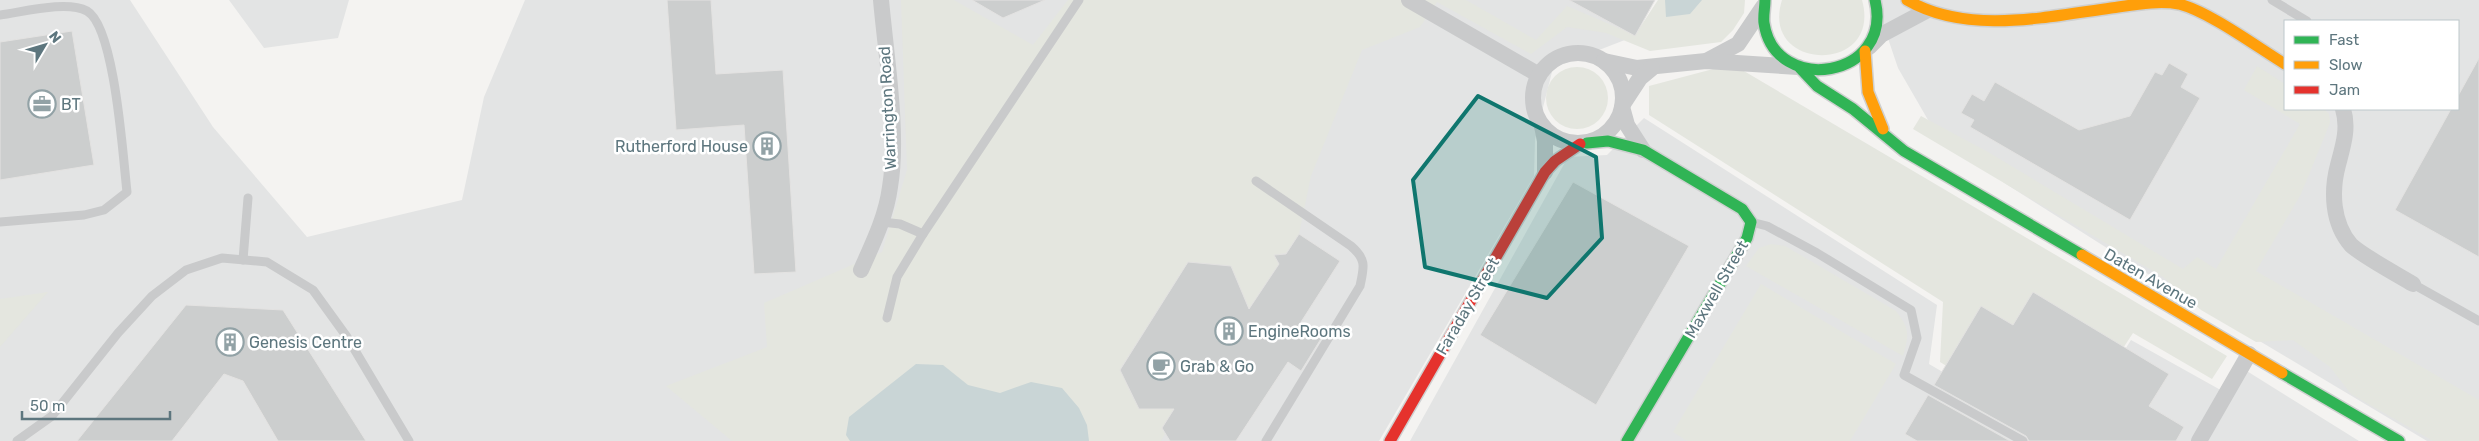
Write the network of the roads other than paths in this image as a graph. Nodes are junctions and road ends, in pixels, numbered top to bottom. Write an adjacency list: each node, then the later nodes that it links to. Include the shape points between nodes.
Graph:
1 (881, 0): 29 (street, Warrington Road, via 892,132 890,186)
2 (1079, 0): 31 (lane)
3 (1409, 0): 18 (street)
4 (1875, 0): 12 (street, via 1877,23)
5 (1906, 0): 9 (street)
6 (2272, 0): 11 (lane)
7 (2152, 1): 9 (street, via 2014,20 1985,20); 15 (street, via 2179,4 2195,11)
8 (1764, 4): 14 (street, via 1738,44); 16 (street, Daten Avenue, via 1764,24 1769,39 1778,52)
9 (1926, 11): 12 (street, via 1881,36)
10 (0, 16): 28 (lane, via 68,6 88,11 102,30 110,60 127,192 104,210 84,215)
11 (2305, 20)
12 (1865, 50): 16 (street, via 1853,62 1837,69 1820,72); 22 (street, Daten Avenue, via 1865,83 1870,104)
13 (1602, 60): 17 (street); 18 (street, via 1591,55 1567,54 1546,66); 19 (street, via 1619,79)
14 (1706, 61): 16 (street); 17 (street)
15 (2284, 63)
16 (1799, 67): 22 (street, Daten Avenue, via 1817,86)
17 (1652, 68): 19 (street, via 1640,78)
18 (1538, 75): 21 (street, via 1532,101)
19 (1622, 106): 23 (street, via 1618,120 1610,130 1600,138); 24 (street, Maxwell Street, via 1627,125)
20 (2343, 110): 34 (street, via 2346,136 2334,181 2334,205 2340,227 2352,246)
21 (1542, 126): 23 (street, via 1559,140); 25 (street, Faraday Street)
22 (1889, 138): 37 (street, Daten Avenue, via 1928,166)
23 (1584, 143): 24 (street, Maxwell Street, via 1608,141); 25 (street, Faraday Street, via 1555,161)
24 (1643, 150): 30 (street, Maxwell Street, via 1742,209)
25 (1545, 172): 42 (street, Faraday Street)
26 (1256, 181): 41 (lane, via 1351,246 1362,256 1364,267 1360,286)
27 (248, 198): 32 (lane)
28 (0, 222)
29 (882, 222): 31 (lane, via 900,224); 33 (street, Warrington Road)
30 (1751, 222): 38 (lane, via 1767,226 1817,253 1911,310 1917,338 1904,376); 43 (street, Maxwell Street, via 1747,238)
31 (922, 234): 35 (lane, via 897,277)
32 (243, 260): 39 (lane, via 222,258 186,270 152,296 52,416); 40 (lane, via 267,262 313,290 347,337)
33 (861, 270)
34 (2413, 284): 36 (lane)
35 (887, 318)
36 (2479, 321)
37 (2249, 354): 44 (street); 45 (street, Daten Avenue)
38 (2023, 440)
39 (17, 441)
40 (409, 441)
41 (1266, 441)
42 (1390, 441)
43 (1627, 441)
44 (2199, 441)
45 (2399, 441)

